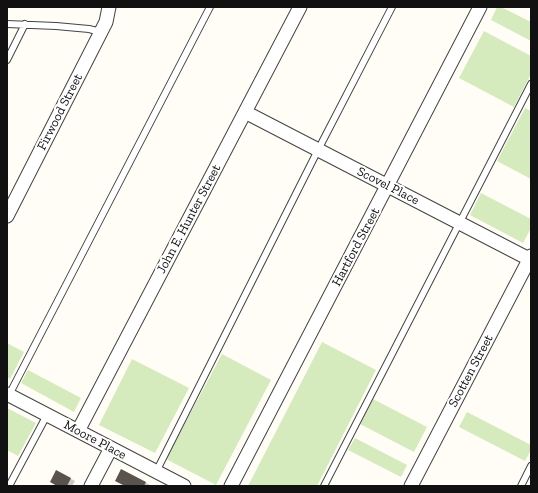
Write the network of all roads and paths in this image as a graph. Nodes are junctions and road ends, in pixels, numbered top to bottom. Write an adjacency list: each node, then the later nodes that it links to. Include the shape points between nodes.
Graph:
1 (109, 7): 8 (street, Firwood Street)
2 (210, 7): 17 (lane)
3 (300, 7): 11 (street, John E. Hunter Street)
4 (392, 7): 12 (lane)
5 (480, 7): 13 (street, Hartford Street)
6 (7, 24): 7 (lane)
7 (25, 24): 8 (lane); 9 (lane)
8 (101, 32): 14 (street, Firwood Street)
9 (7, 60)
10 (531, 84): 15 (lane)
11 (246, 112): 12 (street, Scovel Place); 19 (street, John E. Hunter Street)
12 (318, 150): 13 (street, Scovel Place); 22 (lane)
13 (387, 186): 15 (street, Scovel Place); 26 (street, Hartford Street)
14 (7, 216)
15 (459, 223): 16 (street, Scovel Place); 27 (lane)
16 (530, 258): 28 (street, Scotten Street)
17 (8, 394): 18 (street, Moore Place)
18 (47, 414): 19 (street, Moore Place); 24 (lane)
19 (78, 431): 20 (street, Moore Place)
20 (111, 448): 22 (street, Moore Place); 25 (street)
21 (531, 466): 29 (lane)
22 (156, 472): 23 (street, Moore Place)
23 (176, 484)
24 (9, 486)
25 (91, 486)
26 (231, 486)
27 (324, 486)
28 (411, 486)
29 (521, 486)

